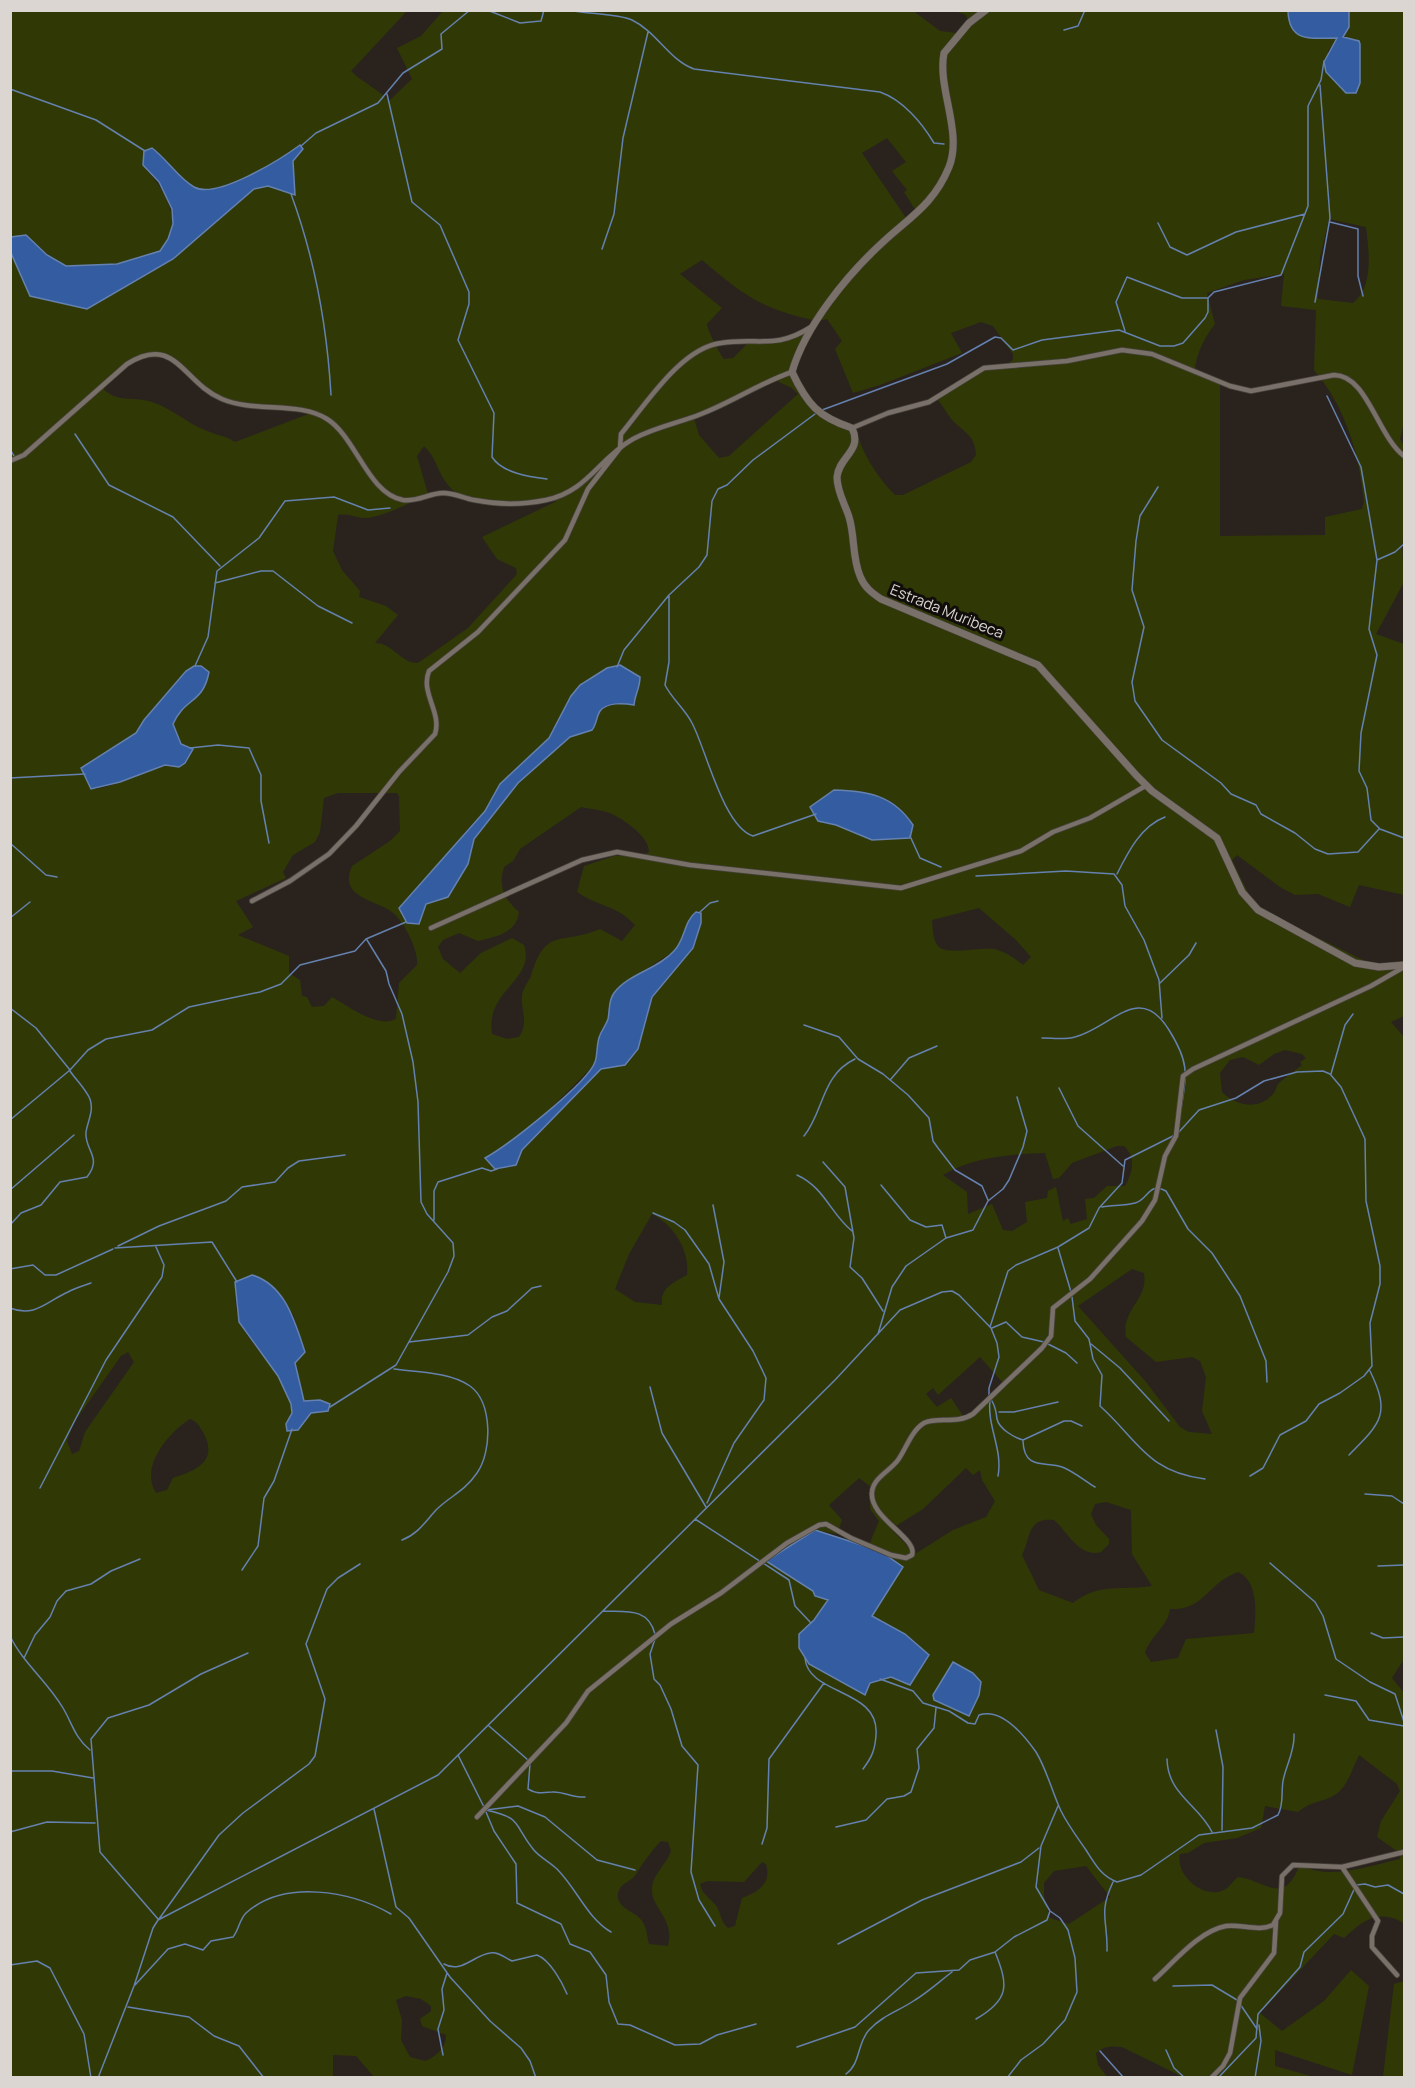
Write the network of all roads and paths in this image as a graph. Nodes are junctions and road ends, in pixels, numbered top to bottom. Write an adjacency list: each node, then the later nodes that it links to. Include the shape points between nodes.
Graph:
1 (986, 10): 2 (street, via 957,35 944,53 951,157 942,182 913,219 848,277)
2 (815, 324): 3 (street, via 801,346); 5 (street, via 783,340 722,342 689,356 621,434)
3 (792, 372): 4 (street, via 817,412); 5 (street, via 704,413 646,433)
4 (852, 428): 6 (street, via 888,412 929,402 984,368 1133,350 1251,391 1334,375 1347,377 1364,395 1390,442); 8 (street, Estrada Muribeca, via 855,447 839,469 838,486 852,526 857,568 864,584 887,602 1038,665)
5 (620, 448): 7 (street, via 581,486 554,498 502,504 445,493 403,500 371,475 339,427 325,417 303,410 246,406 221,399 175,361 159,353 147,353 127,364 24,455); 9 (street, via 588,489 565,540 478,632 429,671 426,686 436,729 430,740 329,854)
6 (1404, 456)
7 (10, 461)
8 (1147, 785): 10 (street, via 1021,851 902,888 690,865 617,852 582,860); 11 (street, Estrada Muribeca, via 1217,838 1242,892 1258,910 1355,963)
9 (252, 901)
10 (431, 928)
11 (1404, 966): 12 (street, via 1371,986 1183,1076 1176,1136 1165,1156 1158,1192 1142,1221 1082,1287 1053,1308 1051,1336 1042,1348 973,1414 959,1421 923,1424 897,1461 876,1482 872,1492 875,1506 911,1544 912,1554 906,1558 891,1555 823,1524 766,1557 721,1593 671,1624 588,1691 566,1723)
12 (477, 1817)
13 (1404, 1852): 14 (street)
14 (1342, 1867): 15 (street, via 1298,1864 1288,1868 1282,1876); 16 (street, via 1378,1921 1372,1947)
15 (1276, 1921): 17 (street, via 1268,1927 1230,1926 1211,1932); 18 (street, via 1274,1953 1240,1998 1230,2053)
16 (1396, 1975)
17 (1155, 1979)
18 (1211, 2078)

